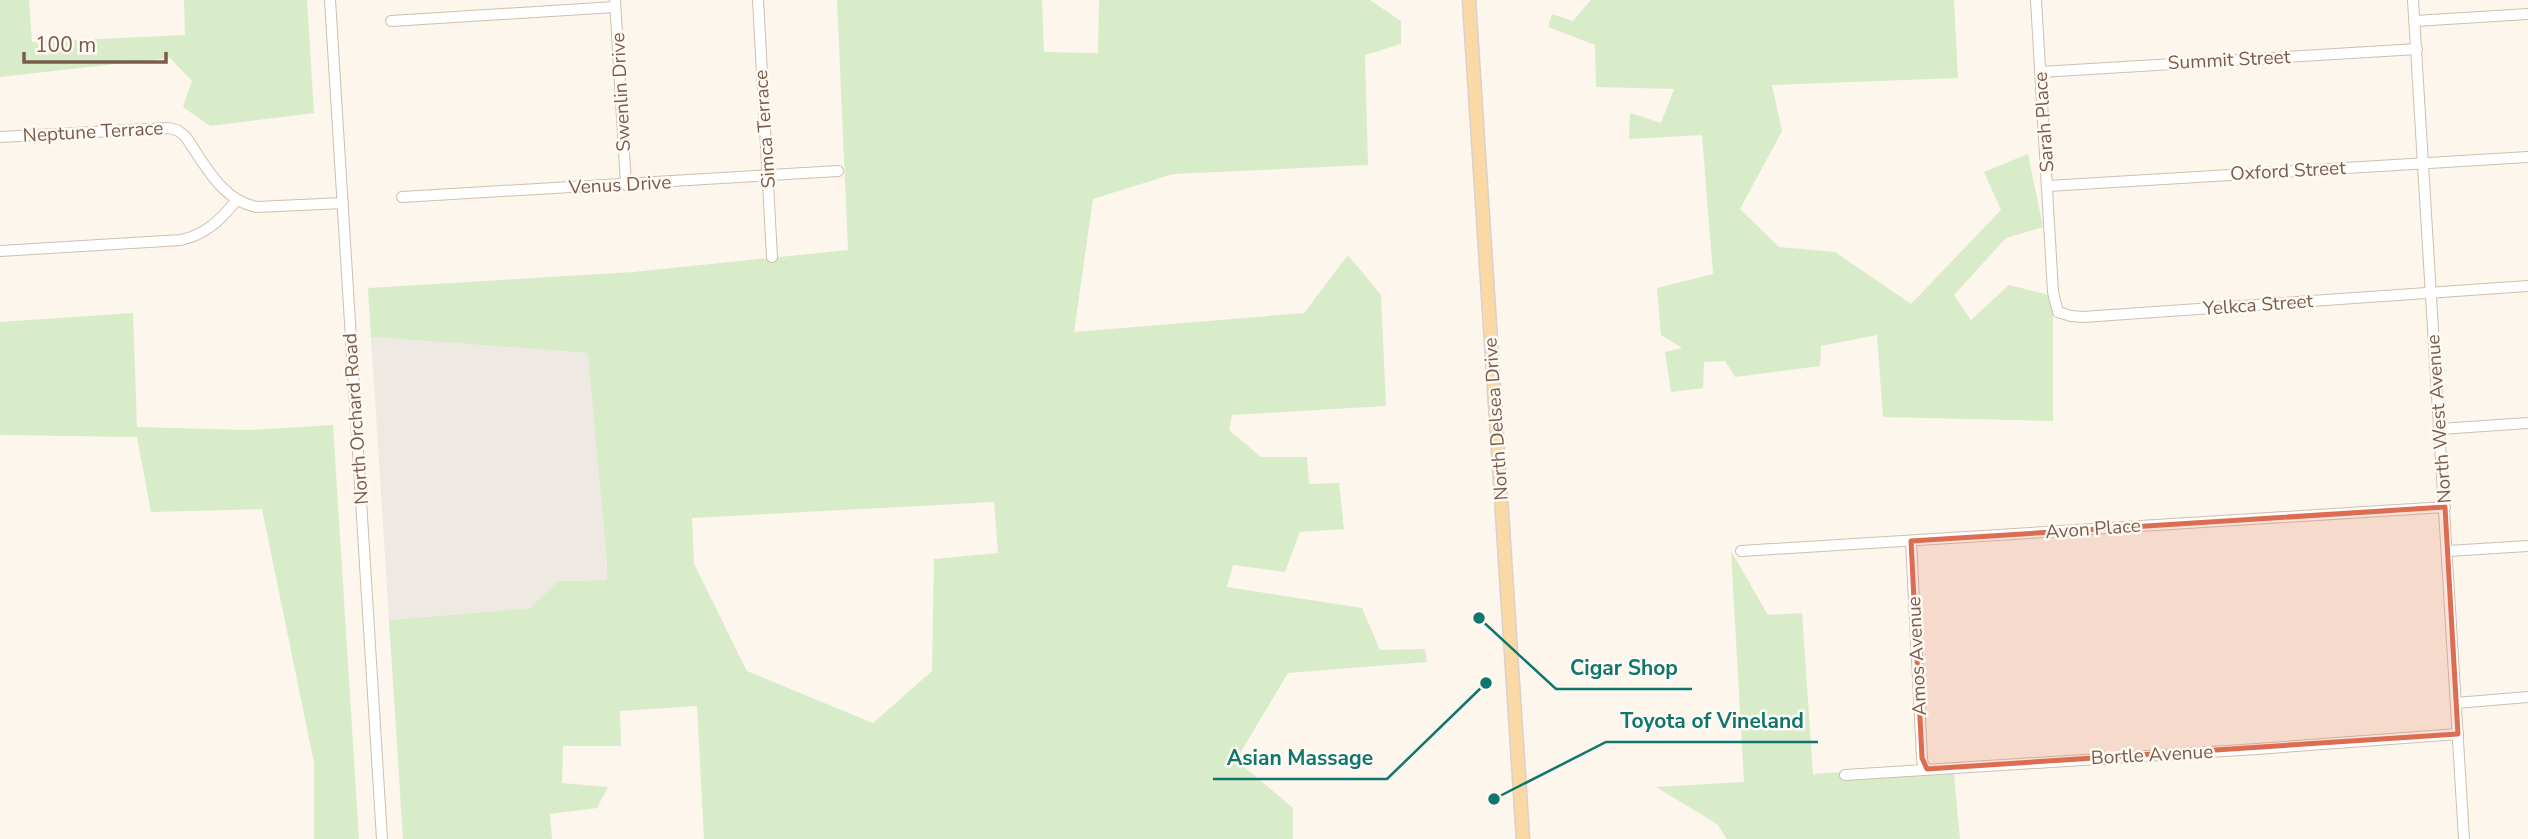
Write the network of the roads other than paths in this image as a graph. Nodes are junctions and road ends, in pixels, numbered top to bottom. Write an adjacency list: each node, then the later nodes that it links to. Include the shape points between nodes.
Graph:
1 (330, 0): 21 (street, North Orchard Road)
2 (758, 0): 16 (street, Simca Terrace)
3 (1469, 0): 40 (main road, North Delsea Drive)
4 (2036, 0): 11 (street, Sarah Place)
5 (2413, 0): 8 (street, North West Avenue)
6 (615, 4): 9 (street); 17 (street, Swenlin Drive)
7 (2528, 13): 8 (street)
8 (2415, 21): 10 (street, North West Avenue)
9 (391, 22)
10 (2417, 49): 11 (street, Summit Street); 14 (street, North West Avenue)
11 (2041, 72): 18 (street, Sarah Place)
12 (0, 137): 20 (street, Neptune Terrace, via 159,127 177,130)
13 (2528, 157): 14 (street, Oxford Street)
14 (2423, 163): 18 (street, Oxford Street); 26 (street, North West Avenue)
15 (838, 171): 16 (street, Venus Drive)
16 (768, 176): 17 (street, Venus Drive); 24 (street, Simca Terrace)
17 (626, 185): 19 (street, Venus Drive)
18 (2048, 186): 22 (street, Sarah Place)
19 (402, 197)
20 (236, 201): 21 (street, via 257,207); 23 (street, via 206,231 181,240)
21 (343, 202): 39 (street, North Orchard Road)
22 (2051, 245): 26 (street, Yelkca Street, via 2054,301 2058,312 2071,316)
23 (0, 251)
24 (772, 257)
25 (2528, 286): 26 (street, Yelkca Street)
26 (2431, 293): 28 (street, North West Avenue)
27 (2528, 424): 28 (street)
28 (2440, 429): 29 (street, North West Avenue)
29 (2445, 508): 30 (street, Avon Place); 33 (street, North West Avenue)
30 (1911, 541): 32 (street, Avon Place); 37 (street, Amos Avenue, via 1922,758)
31 (2528, 546): 33 (street)
32 (1741, 551)
33 (2448, 551): 35 (street, North West Avenue)
34 (2528, 697): 35 (street)
35 (2456, 703): 36 (street, North West Avenue)
36 (2458, 734): 37 (street, Bortle Avenue); 41 (street, North West Avenue)
37 (1927, 769): 38 (street, Bortle Avenue)
38 (1845, 775)
39 (382, 839)
40 (1523, 839)
41 (2464, 839)

